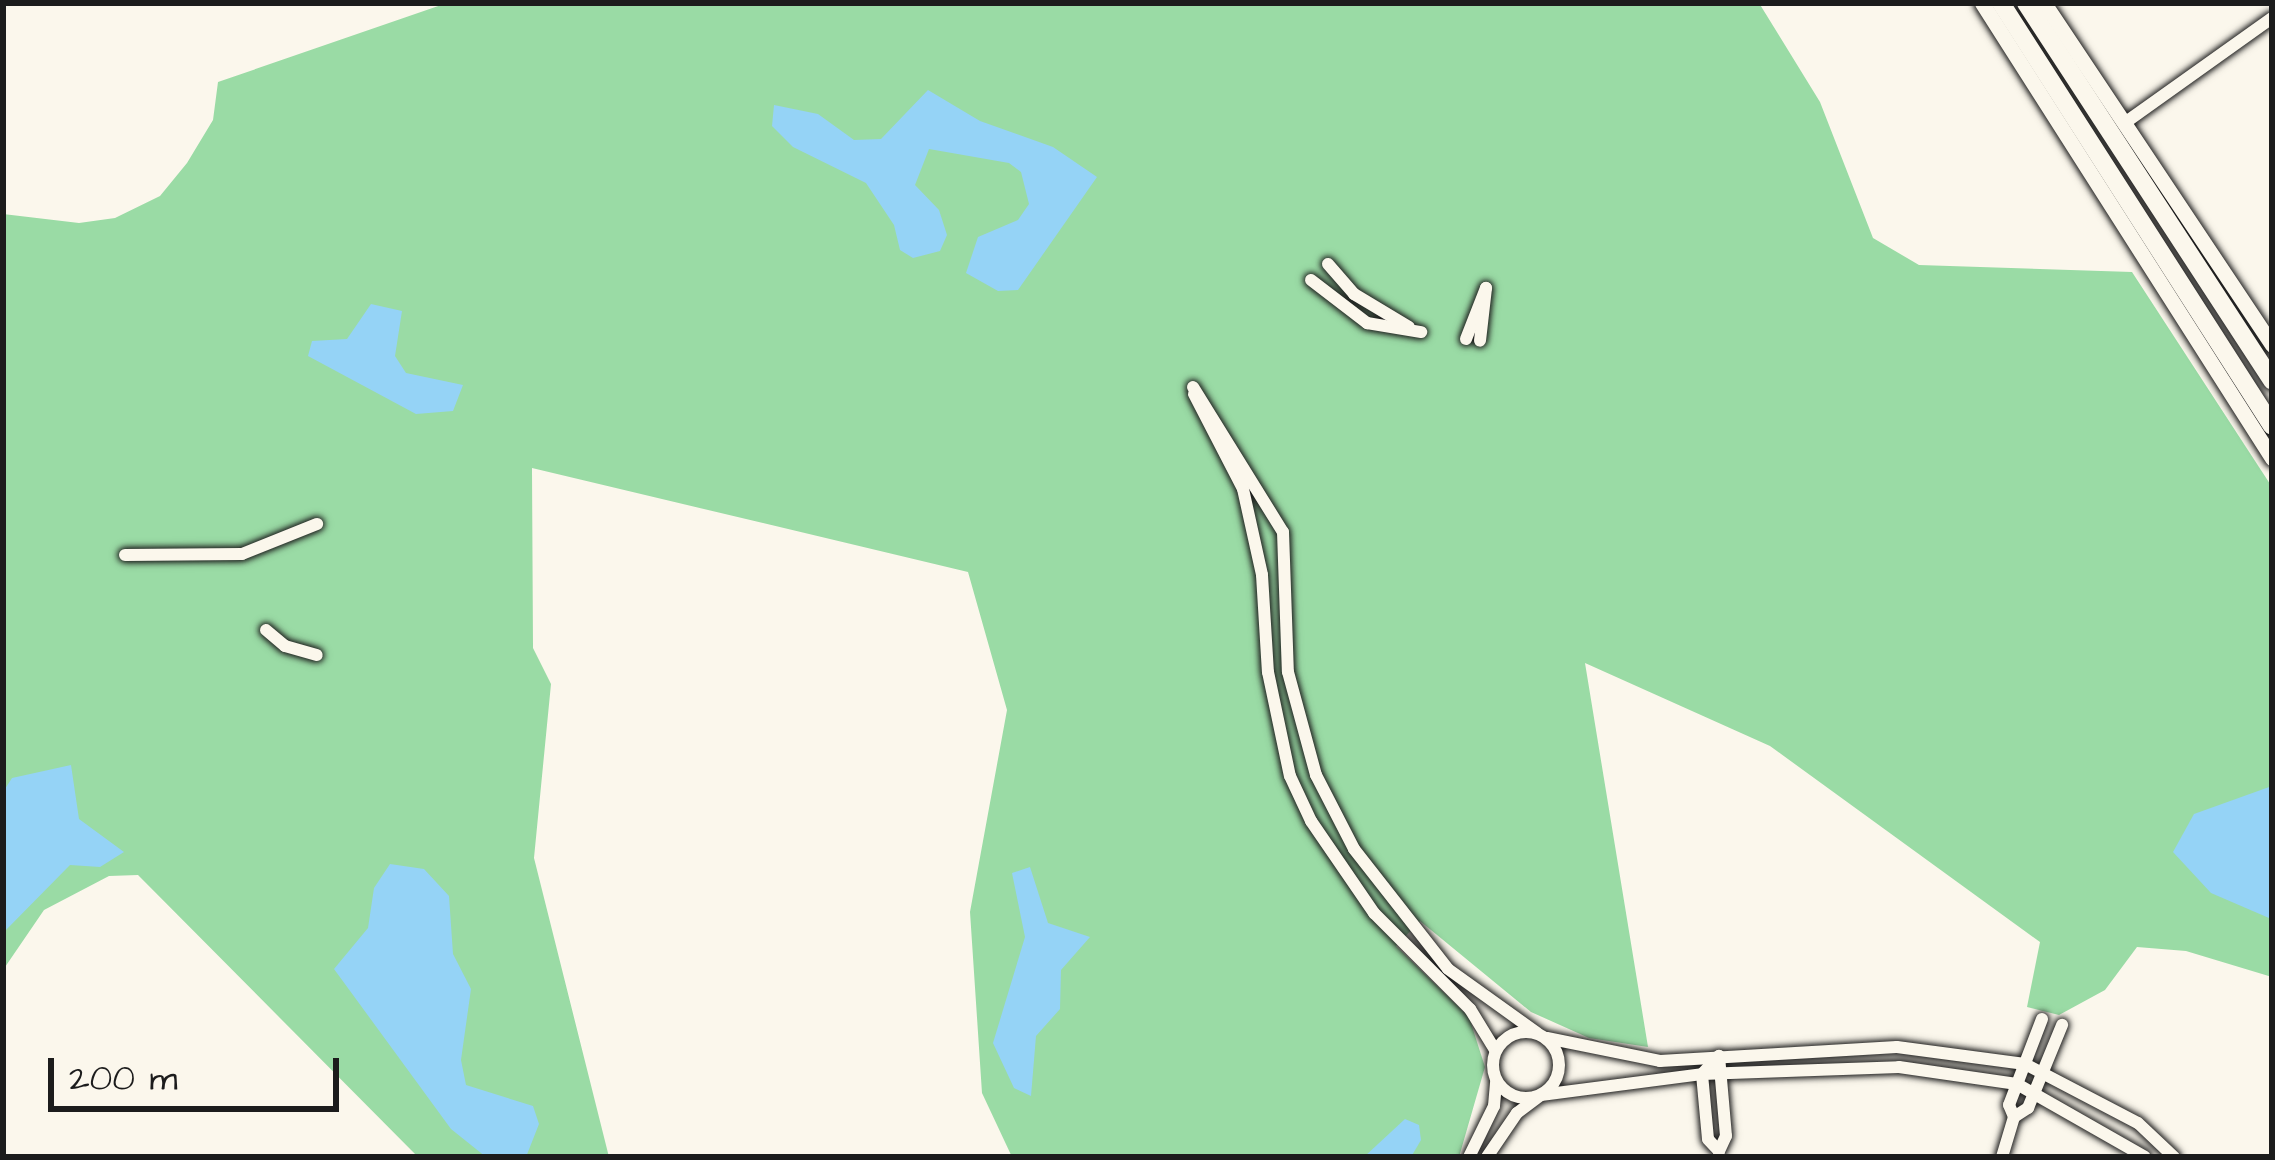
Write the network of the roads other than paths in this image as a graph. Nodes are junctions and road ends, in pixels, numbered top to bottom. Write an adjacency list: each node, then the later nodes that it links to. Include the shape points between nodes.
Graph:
1 (1982, 3): 13 (main road)
2 (2001, 3): 12 (highway)
3 (2026, 3): 11 (highway)
4 (2044, 3): 6 (main road)
5 (2272, 18): 6 (street)
6 (2126, 122): 7 (main road)
7 (2202, 238): 10 (main road); 11 (main road)
8 (1328, 264): 9 (street, via 1376,310 1421,332 1366,323)
9 (1311, 280)
10 (2272, 345)
11 (2272, 378)
12 (2272, 426)
13 (2272, 458)
14 (316, 524): 15 (street, via 242,554)
15 (125, 555)
16 (266, 630): 17 (street, via 285,646)
17 (317, 655)
18 (1444, 973): 18 (street, via 1378,885 1316,776 1288,672 1283,532 1192,387 1252,524 1268,672 1290,776 1374,913); 21 (street); 22 (street)
19 (2042, 1019): 24 (street)
20 (2062, 1025): 25 (street)
21 (1542, 1036): 22 (street, via 1513,1034); 23 (street, via 1618,1057); 31 (street, via 1559,1061)
22 (1495, 1050): 28 (street)
23 (1719, 1056): 24 (street, via 1897,1047); 26 (street); 27 (street)
24 (2025, 1064): 25 (street); 29 (street)
25 (2044, 1070): 30 (street); 37 (street, via 2138,1123)
26 (1720, 1073): 27 (street); 27 (street, via 1726,1136 1719,1151 1708,1139); 29 (street, via 1951,1068)
27 (1702, 1075): 31 (street)
28 (1496, 1082): 31 (street, via 1516,1097); 33 (street)
29 (2017, 1084): 30 (street); 32 (street, via 2009,1105)
30 (2035, 1092): 32 (street); 36 (street)
31 (1541, 1095): 33 (street)
32 (2014, 1117): 35 (street)
33 (1485, 1151): 34 (street)
34 (1469, 1157)
35 (2002, 1157)
36 (2145, 1157)
37 (2174, 1157)

